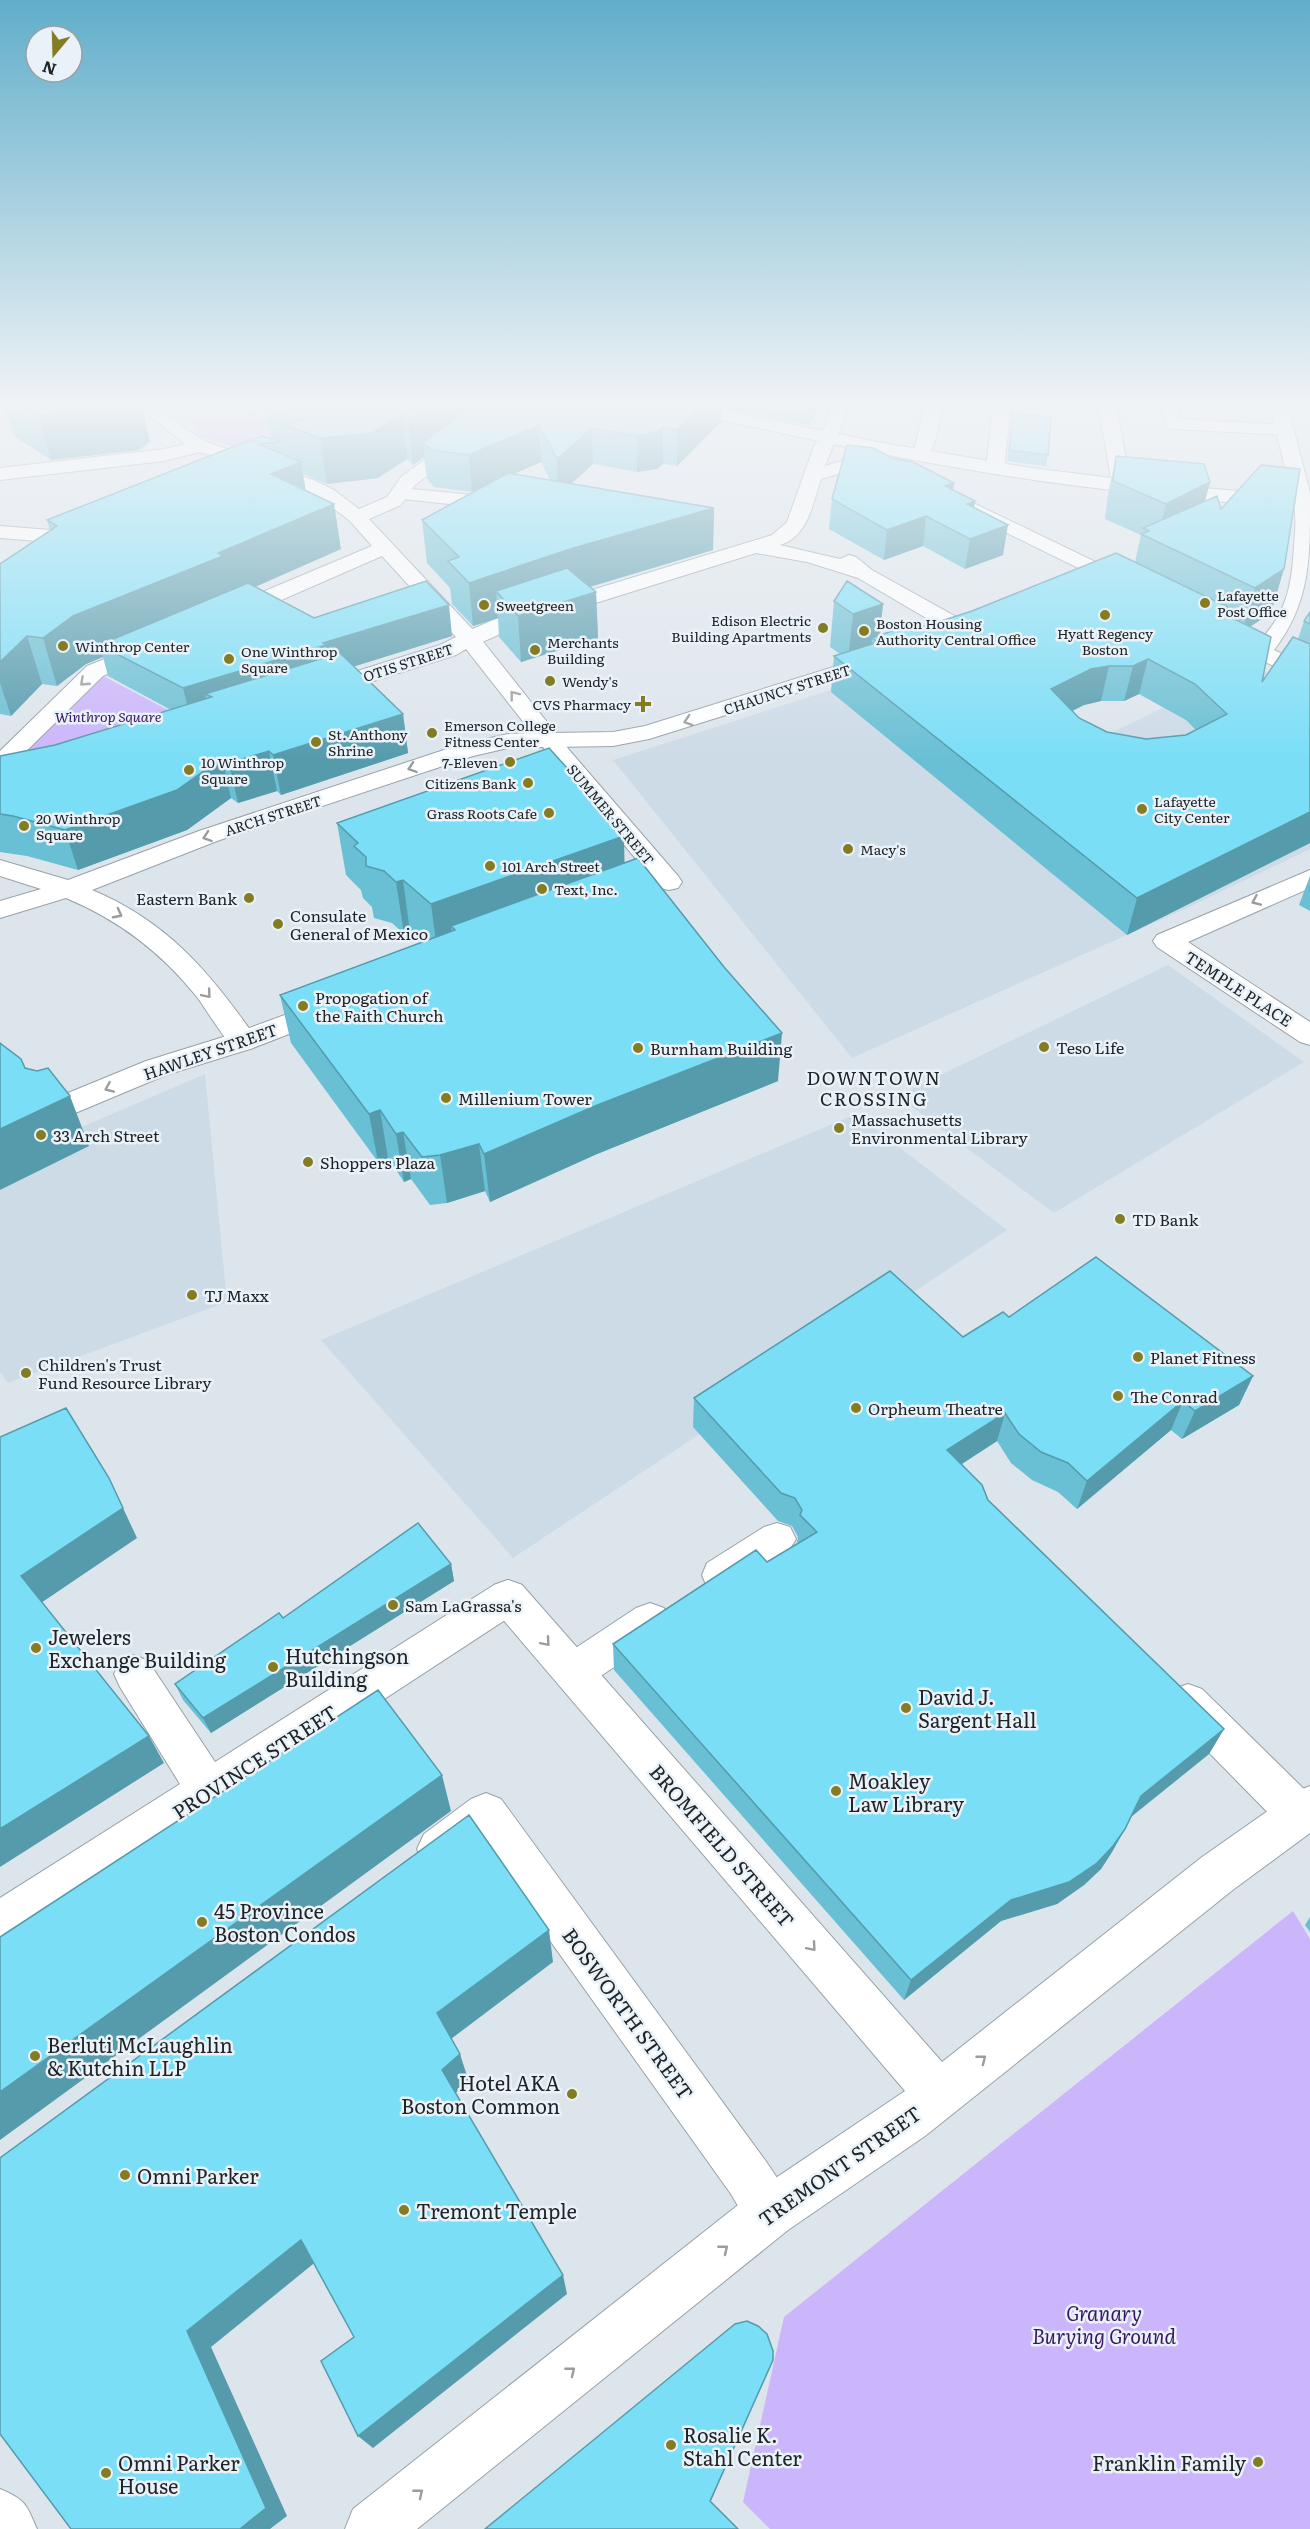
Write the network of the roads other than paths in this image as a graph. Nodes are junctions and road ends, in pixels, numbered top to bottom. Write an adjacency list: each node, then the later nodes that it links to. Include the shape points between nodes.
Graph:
1 (365, 525): 10 (main road, SUMMER STREET)
2 (809, 525): 7 (main road)
3 (1005, 525): 14 (main road)
4 (1306, 525): 18 (main road)
5 (107, 530): 8 (main road)
6 (0, 532): 8 (main road)
7 (809, 532): 11 (main road, OTIS STREET); 15 (main road)
8 (63, 537): 12 (main road)
9 (707, 539): 11 (main road)
10 (386, 547): 19 (main road); 22 (main road, SUMMER STREET)
11 (757, 547): 15 (main road); 22 (main road, OTIS STREET, via 501,625)
12 (51, 556)
13 (1122, 564): 14 (main road)
14 (1100, 572): 16 (main road); 17 (main road)
15 (865, 574): 21 (main road, via 972,626)
16 (1079, 579)
17 (1145, 594)
18 (1305, 601): 24 (main road, via 1285,629)
19 (206, 624)
20 (1205, 624): 24 (main road)
21 (941, 638)
22 (469, 639): 27 (main road, OTIS STREET, via 448,651); 28 (main road, SUMMER STREET, one-way to 22)
23 (165, 642): 29 (main road, one-way to 29, via 95,671)
24 (1260, 652): 26 (main road)
25 (896, 653): 28 (main road, CHAUNCY STREET, one-way to 28, via 649,732 613,739)
26 (1310, 676)
27 (300, 696)
28 (551, 740): 32 (main road, SUMMER STREET); 33 (main road, ARCH STREET, one-way to 33, via 508,741 473,748 208,836)
29 (3, 777)
30 (0, 868): 33 (main road)
31 (1310, 878): 36 (main road, TEMPLE PLACE, one-way to 36, via 1167,941)
32 (659, 886)
33 (65, 890): 34 (main road, ARCH STREET); 37 (main road, one-way to 37, via 129,919 169,949)
34 (4, 904)
35 (355, 998): 37 (main road, HAWLEY STREET)
36 (1310, 1035)
37 (243, 1041): 38 (main road, HAWLEY STREET, one-way to 38, via 156,1068 60,1108)
38 (34, 1086)
39 (777, 1539): 41 (main road)
40 (508, 1598): 41 (main road, BROMFIELD STREET, one-way to 41); 44 (main road, PROVINCE STREET)
41 (573, 1672): 48 (main road, BROMFIELD STREET, one-way to 48)
42 (134, 1674): 44 (main road)
43 (1162, 1678): 45 (main road)
44 (209, 1791): 47 (main road, PROVINCE STREET)
45 (1304, 1811): 48 (main road, TREMONT STREET, one-way to 45, via 1218,1873)
46 (410, 1870): 49 (main road, BOSWORTH STREET, via 486,1814)
47 (0, 1924)
48 (939, 2094): 49 (main road, TREMONT STREET)
49 (770, 2212): 52 (main road, TREMONT STREET, one-way to 49)
50 (0, 2517): 51 (main road)
51 (9, 2529)
52 (373, 2529)

